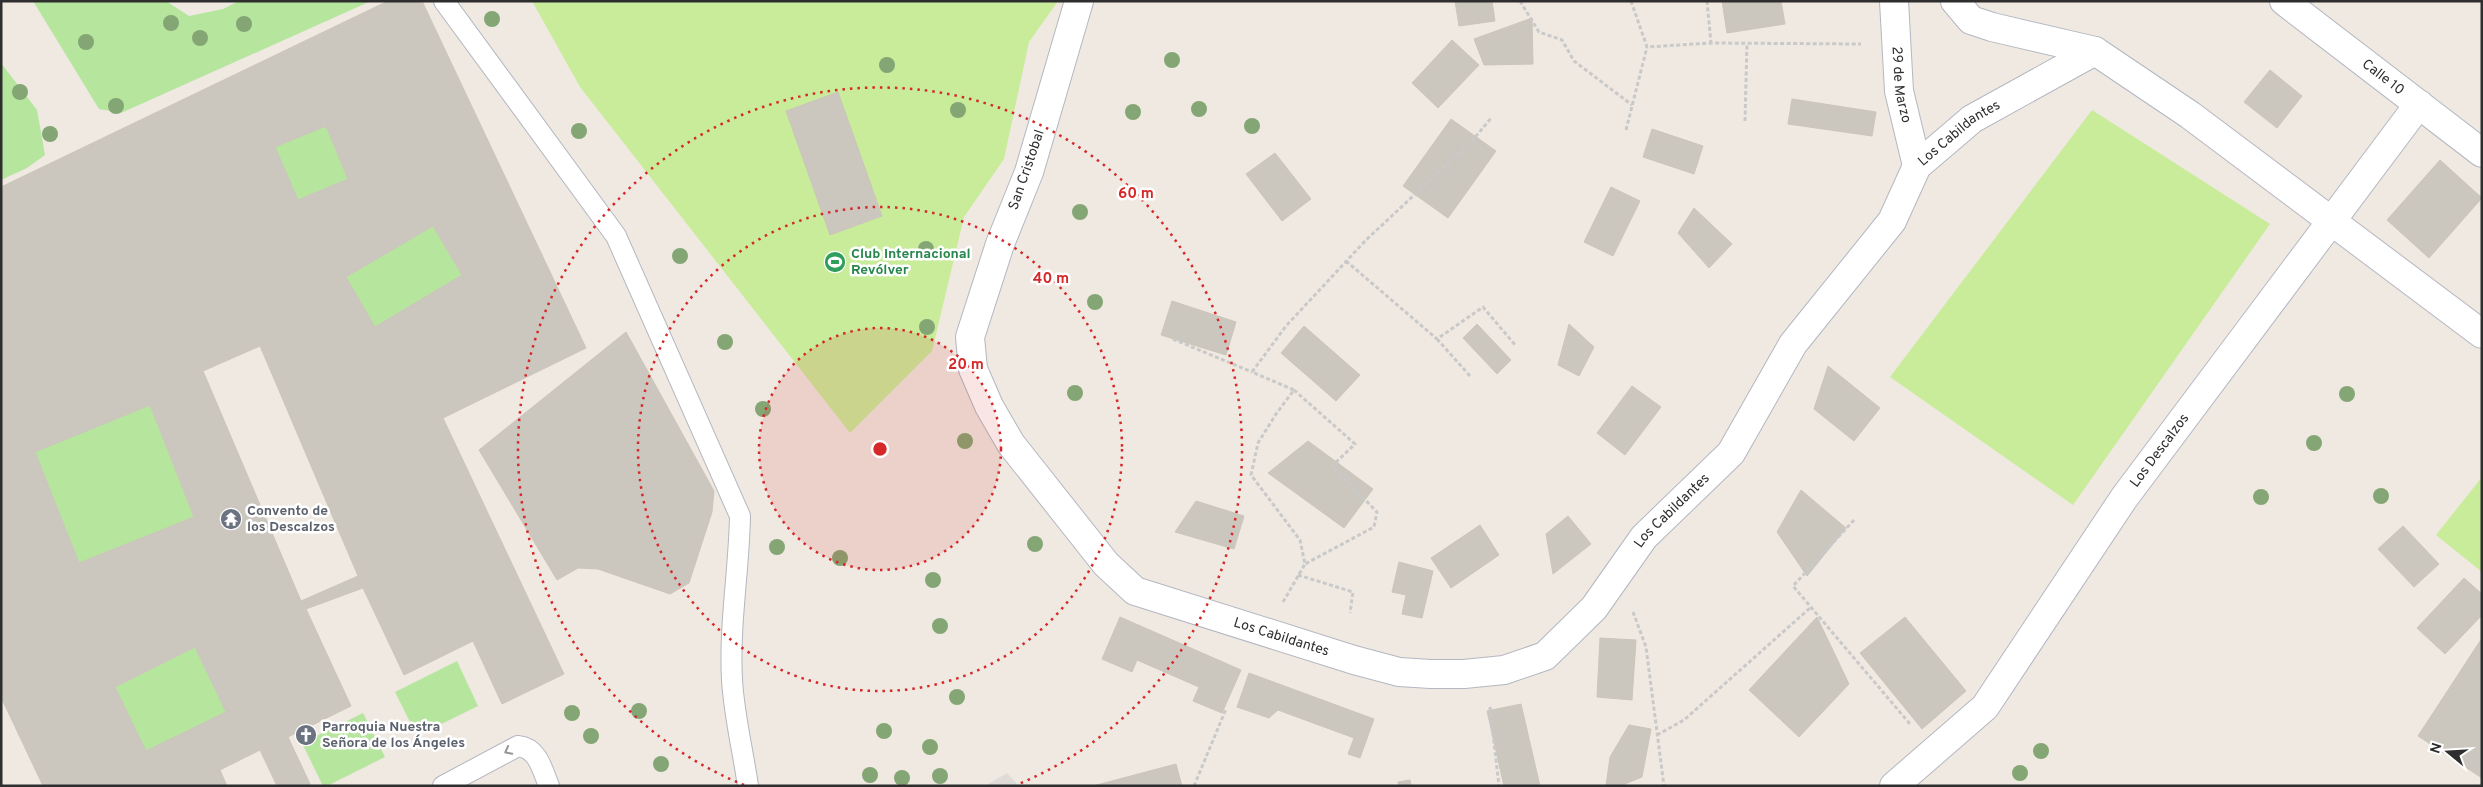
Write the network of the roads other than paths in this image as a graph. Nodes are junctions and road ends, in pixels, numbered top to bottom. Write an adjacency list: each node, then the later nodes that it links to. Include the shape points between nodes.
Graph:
1 (444, 1): 15 (lane, via 616,236 740,516 732,680)
2 (1079, 1): 12 (street, San Cristobal, via 1029,172 1000,244)
3 (1894, 1): 9 (street, 29 de Marzo, via 1899,91)
4 (1955, 1): 6 (street, via 1971,20)
5 (2284, 1): 7 (street, Calle 10)
6 (2095, 51): 9 (street, Los Cabildantes, via 1972,119); 10 (street, via 2190,115)
7 (2419, 104): 8 (street, Calle 10); 10 (street, Los Descalzos)
8 (2482, 152)
9 (1917, 166): 12 (street, Los Cabildantes, via 1892,221 1793,344 1731,453 1644,537 1594,608 1545,656 1504,670 1431,674 1399,672 1135,591 1106,564 1011,444 973,369)
10 (2331, 219): 11 (street); 16 (street, Los Descalzos, via 2124,498 1985,707)
11 (2482, 334)
12 (970, 336)
13 (443, 786): 14 (lane, one-way to 13, via 535,753 528,747 518,746)
14 (549, 786)
15 (748, 786)
16 (1894, 786)

